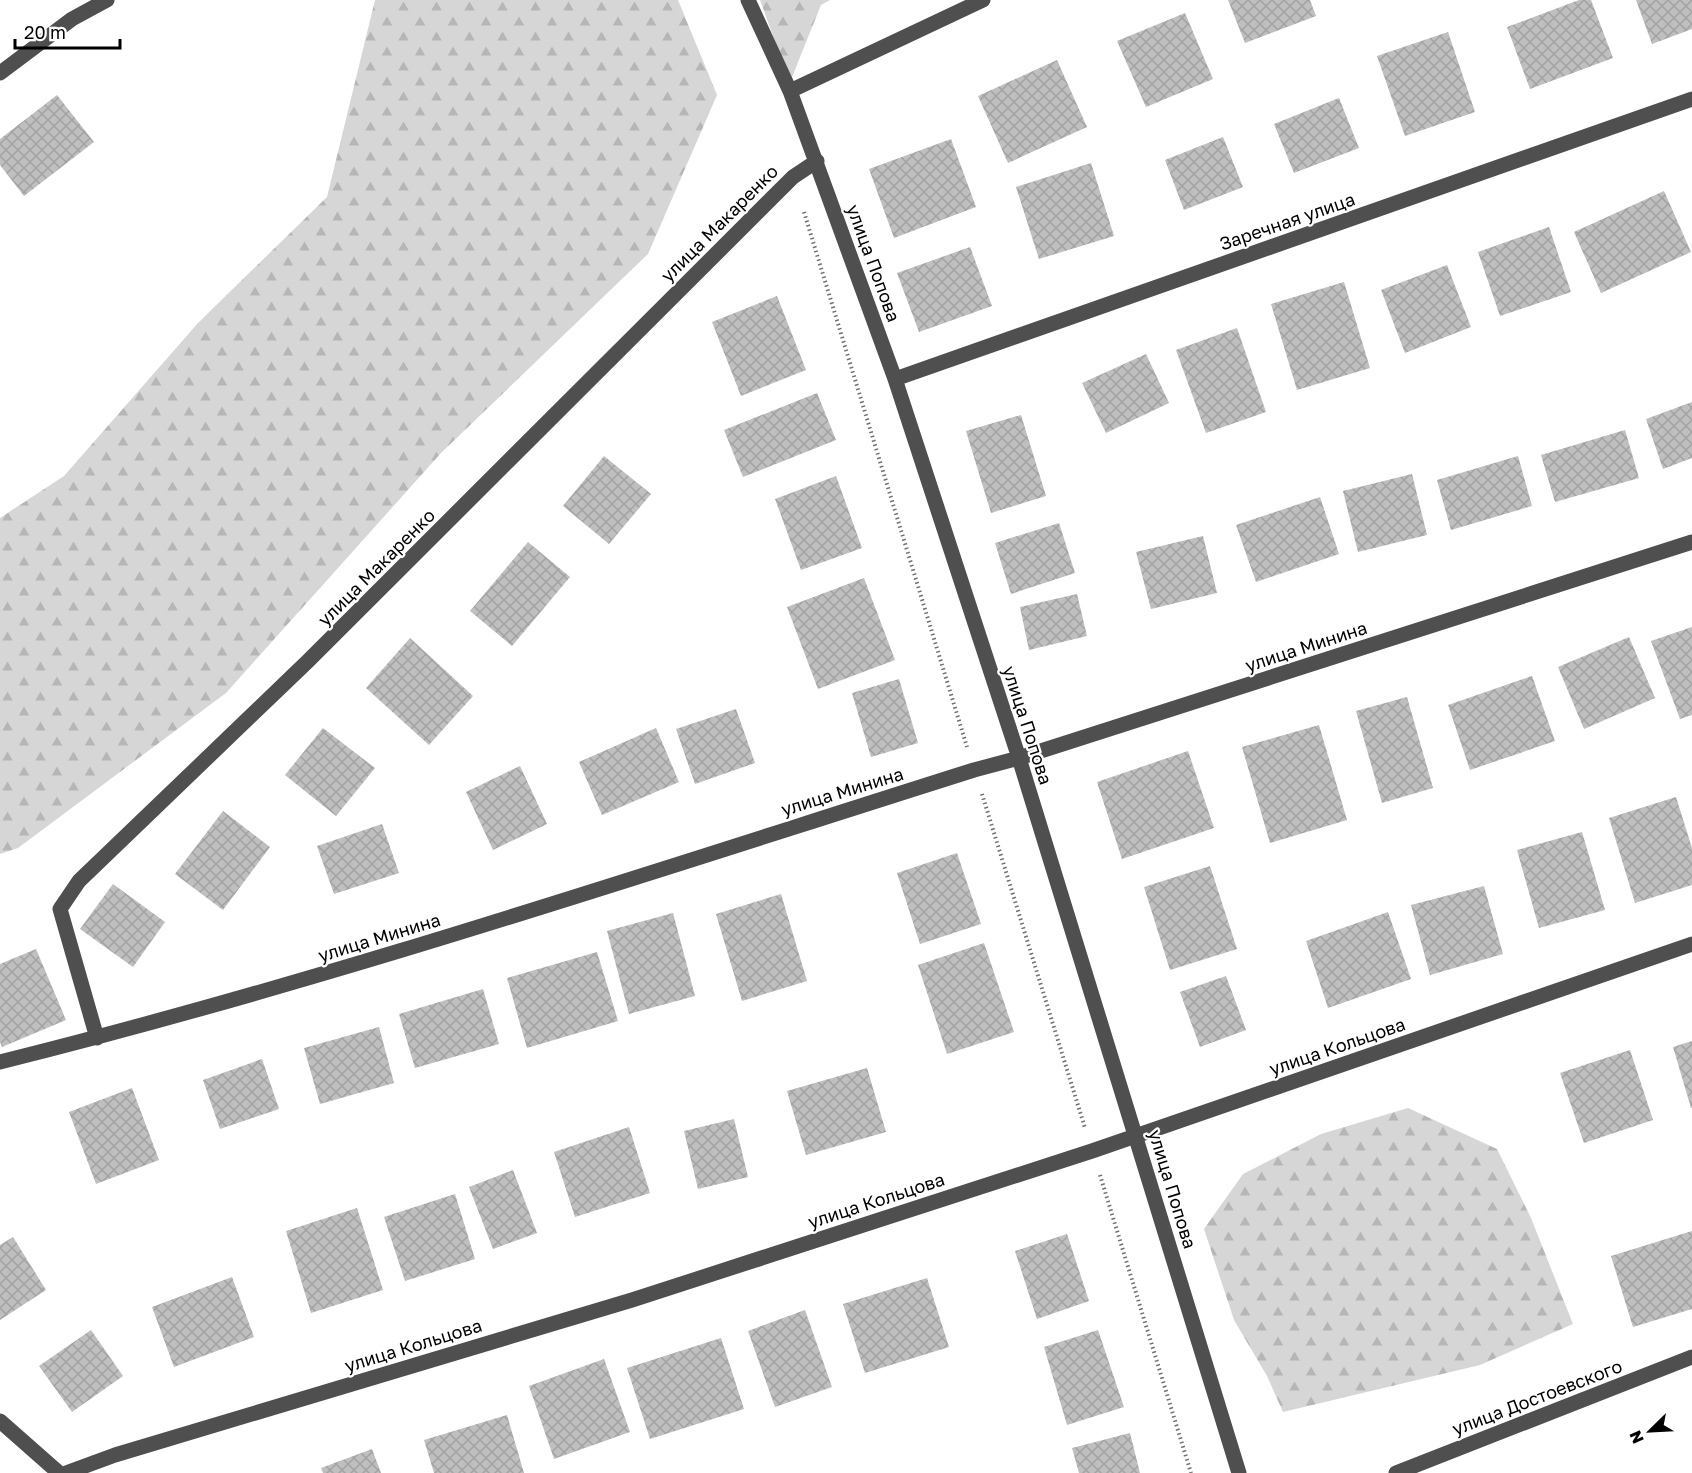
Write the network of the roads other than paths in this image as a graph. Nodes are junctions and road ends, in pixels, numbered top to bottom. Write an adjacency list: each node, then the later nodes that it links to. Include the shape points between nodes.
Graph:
1 (107, 0): 4 (street, via 72,19)
2 (748, 0): 5 (street, улица Попова)
3 (983, 0): 5 (street)
4 (0, 74)
5 (790, 91): 7 (street, улица Попова)
6 (1692, 99): 8 (street, Заречная улица)
7 (817, 161): 8 (street, улица Попова); 12 (street, улица Макаренко, via 793,177 308,661 79,881 60,909)
8 (895, 379): 10 (street, улица Попова)
9 (1692, 542): 10 (street, улица Минина)
10 (1019, 758): 12 (street, улица Минина, via 324,974); 14 (street, улица Попова)
11 (1692, 944): 14 (street, улица Кольцова)
12 (97, 1038): 13 (street, улица Минина)
13 (0, 1062)
14 (1136, 1136): 18 (street, улица Кольцова, via 632,1299); 19 (street, улица Попова)
15 (1692, 1357): 20 (street, улица Достоевского)
16 (0, 1421): 17 (street)
17 (59, 1473)
18 (66, 1473)
19 (1239, 1473)
20 (1396, 1473)

